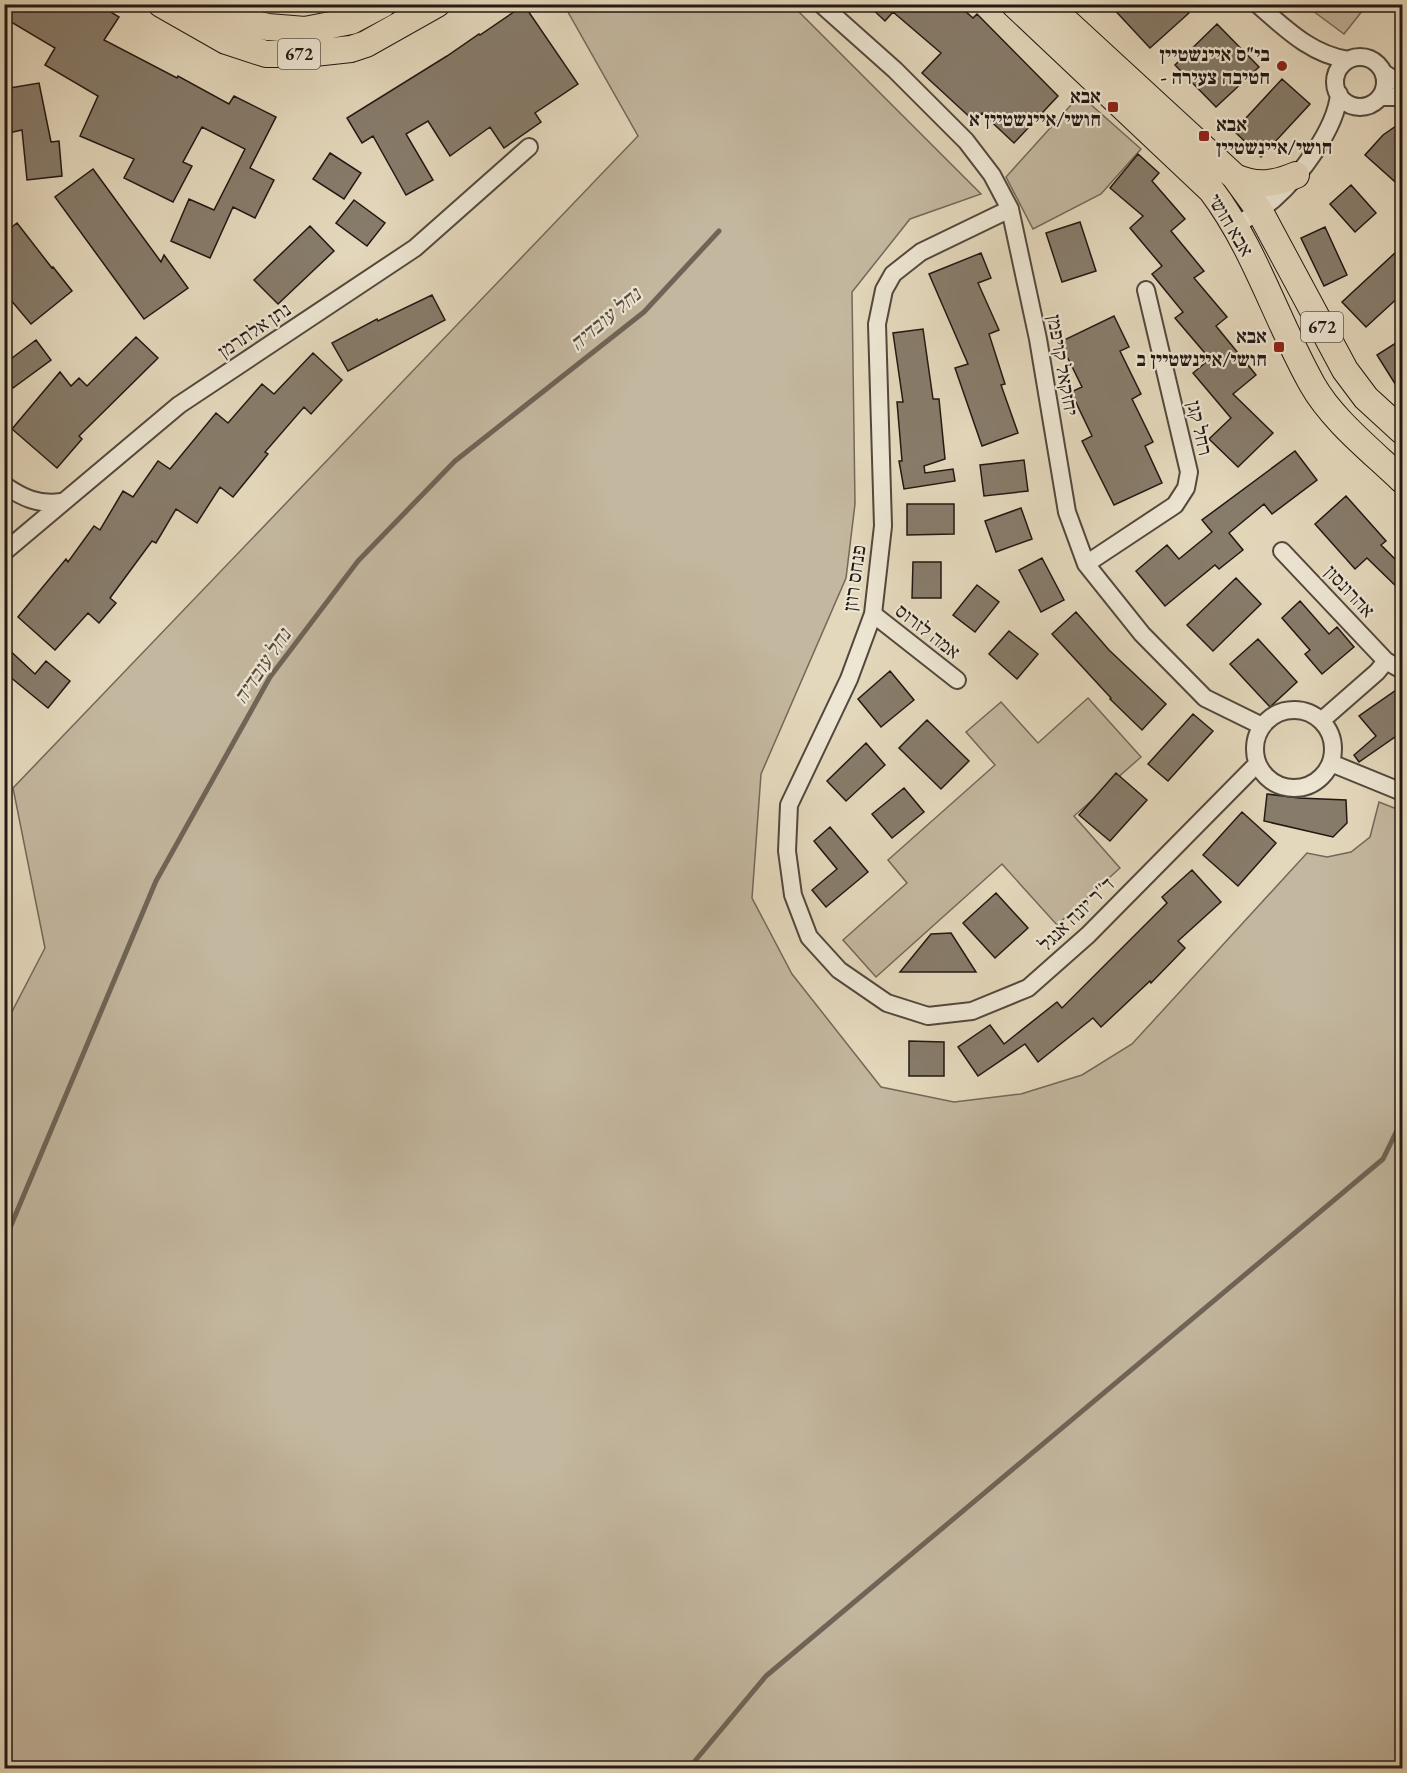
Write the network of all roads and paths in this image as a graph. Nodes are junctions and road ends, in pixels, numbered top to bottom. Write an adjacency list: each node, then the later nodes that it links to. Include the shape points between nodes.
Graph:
1 (161, 4): 4 (main road, 672, via 226,41 266,54 351,49)
2 (209, 4): 3 (main road, 672, via 235,19 305,30 351,21)
3 (383, 4)
4 (436, 4)
5 (821, 4): 19 (street, יחזקאל קויפמן, via 966,141 992,175)
6 (1014, 4): 21 (main road, אבא חושי / 672, via 1210,190)
7 (1047, 4): 18 (main road, אבא חושי / 672)
8 (1257, 4): 9 (street, via 1313,49)
9 (1348, 60): 10 (street, via 1365,57 1380,65); 12 (street, via 1337,71)
10 (1384, 73): 11 (street); 14 (street, via 1384,90)
11 (1402, 85)
12 (1339, 94): 14 (street, via 1350,105); 15 (street)
13 (1402, 97): 14 (street)
14 (1374, 101): 15 (street)
15 (1325, 137): 17 (street)
16 (529, 147): 26 (street, נתן אלתרמן, via 415,248 179,405)
17 (1296, 175): 18 (main road, via 1272,183 1251,183); 20 (street)
18 (1235, 177): 20 (main road, אבא חושי / 672)
19 (1010, 209): 29 (street, יחזקאל קויפמן, via 1038,339 1067,512); 30 (street, פנחס רוזן, via 921,252 893,274 884,290 877,324 882,526)
20 (1259, 210): 21 (street); 23 (main road, אבא חושי / 672, via 1345,370 1366,398)
21 (1236, 226): 24 (main road, אבא חושי / 672, via 1313,386)
22 (1146, 290): 29 (street, רחל קגן, via 1189,472 1186,488 1175,505)
23 (1402, 431)
24 (1402, 480)
25 (4, 485): 26 (street, via 45,504)
26 (61, 502): 28 (street, נתן אלתרמן)
27 (1282, 551): 31 (street, אהרונסון)
28 (4, 552)
29 (1086, 564): 35 (street, יחזקאל קויפמן, via 1142,634 1205,698)
30 (873, 614): 33 (street, אמה לזרוס); 39 (street, פנחס רוזן, via 849,679 789,805 787,851 793,895 809,937 839,970)
31 (1386, 661): 32 (street, אהרונסון); 34 (street)
32 (1402, 670)
33 (957, 680)
34 (1321, 721): 35 (street, via 1297,710 1284,711); 36 (street, via 1333,740)
35 (1262, 726): 37 (street, via 1254,751)
36 (1331, 763): 37 (street, via 1314,784 1301,788 1275,784); 38 (street)
37 (1257, 764): 39 (street, ד''ר יונה אנגל, via 1088,935 1028,988 972,1011 928,1017)
38 (1402, 792)
39 (887, 1003)

